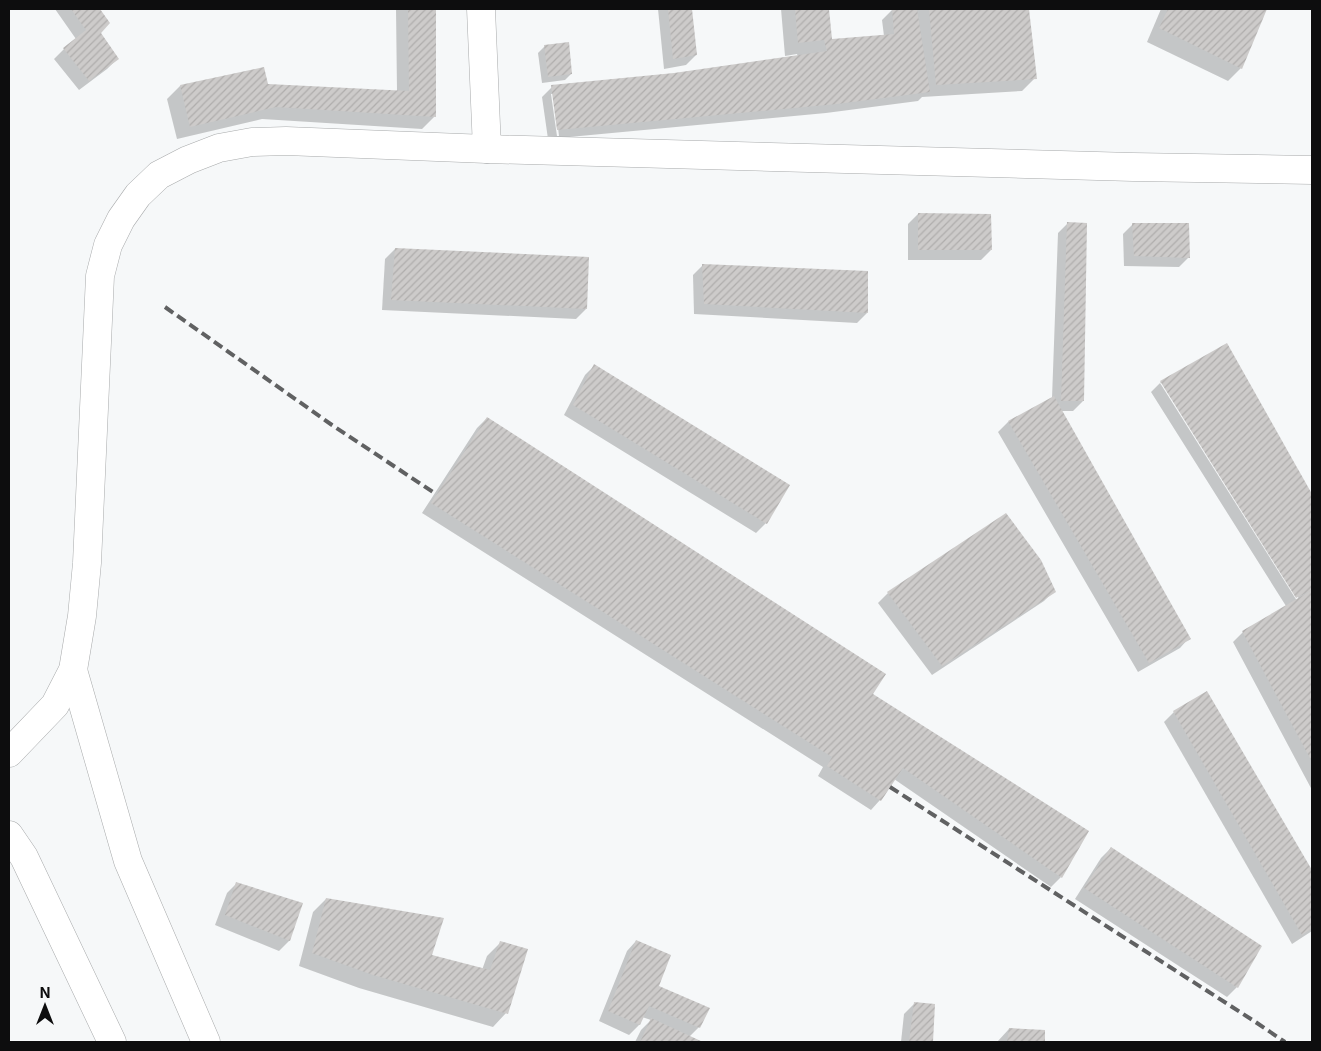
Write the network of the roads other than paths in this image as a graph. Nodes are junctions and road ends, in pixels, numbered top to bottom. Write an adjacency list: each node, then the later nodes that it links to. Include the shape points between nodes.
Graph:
1 (481, 9): 2 (main road)
2 (487, 149): 3 (main road); 4 (main road, via 252,142 219,148 188,160 159,175 138,196 108,245 100,276 87,563)
3 (1312, 170)
4 (73, 670): 5 (main road, via 55,705); 8 (main road, via 128,861)
5 (9, 753)
6 (9, 836): 7 (main road, via 24,857)
7 (112, 1042)
8 (206, 1042)

